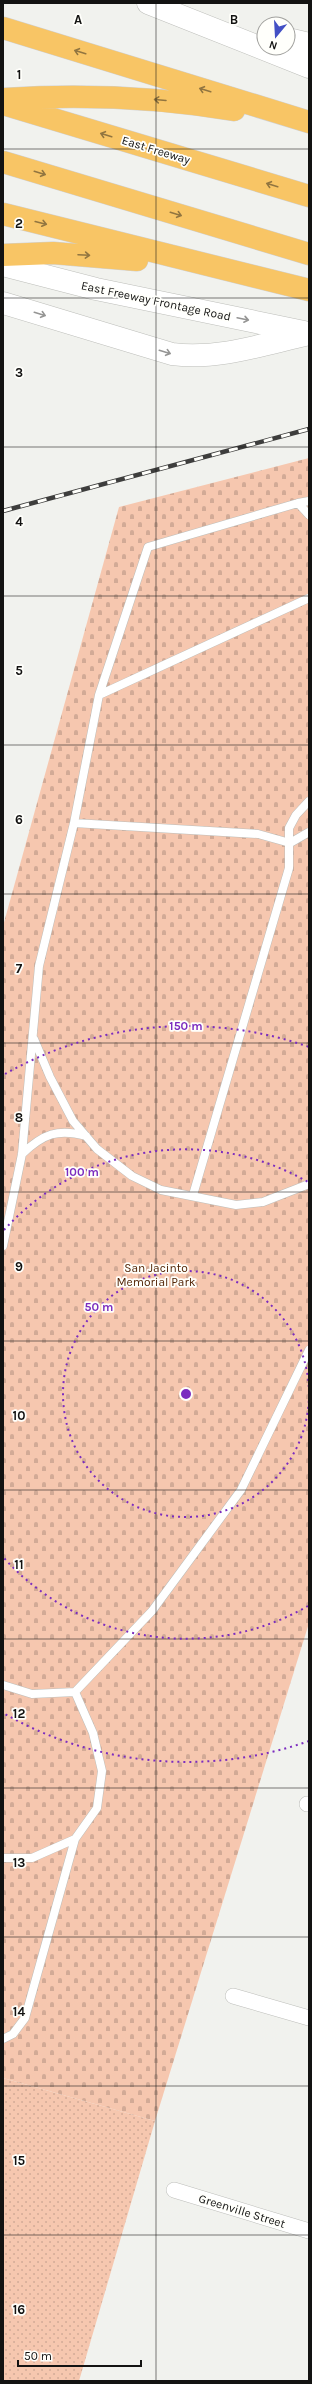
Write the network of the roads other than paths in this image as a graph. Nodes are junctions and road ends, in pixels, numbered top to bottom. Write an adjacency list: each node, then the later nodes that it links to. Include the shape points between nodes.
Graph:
1 (149, 3): 3 (main road); 6 (main road)
2 (3, 28): 9 (highway, one-way to 2)
3 (256, 31)
4 (296, 41): 5 (main road)
5 (309, 44)
6 (309, 67)
7 (3, 99): 10 (highway, one-way to 7, via 248,113 178,102 72,95)
8 (3, 104): 12 (highway, East Freeway, one-way to 8)
9 (309, 122)
10 (309, 127)
11 (3, 162): 14 (highway, one-way to 14)
12 (309, 196)
13 (3, 214): 17 (highway, one-way to 17)
14 (309, 254)
15 (3, 255): 17 (highway, one-way to 17, via 53,253 110,256 184,266)
16 (3, 265): 20 (main road, East Freeway Frontage Road, one-way to 20, via 96,289)
17 (288, 285): 18 (highway)
18 (309, 290)
19 (3, 303): 20 (main road, one-way to 20, via 172,354 195,357)
20 (309, 333)
21 (309, 500): 22 (lane)
22 (298, 503): 23 (lane); 25 (lane, via 148,547)
23 (309, 515)
24 (309, 598): 25 (lane)
25 (99, 695): 27 (lane)
26 (309, 801): 29 (lane, via 296,815 289,828)
27 (74, 823): 29 (lane, via 258,834); 30 (lane, via 39,966)
28 (309, 832): 29 (lane)
29 (290, 843): 34 (lane, via 289,868)
30 (34, 1039): 31 (lane, via 50,1077 74,1122); 32 (lane)
31 (86, 1136): 32 (lane, via 69,1131 51,1134 35,1141); 34 (lane, via 132,1176 161,1190)
32 (22, 1154): 35 (lane)
33 (309, 1184): 34 (lane, via 263,1202 236,1205)
34 (193, 1195)
35 (3, 1246)
36 (309, 1350): 38 (lane, via 241,1490 152,1611)
37 (3, 1685): 38 (lane, via 32,1694)
38 (75, 1692): 39 (lane, via 93,1733 102,1771 97,1808)
39 (75, 1839): 40 (lane, via 32,1858); 43 (lane, via 25,2018 13,2034)
40 (3, 1858)
41 (233, 1996): 42 (street)
42 (309, 2018)
43 (3, 2039)
44 (174, 2190): 45 (street, Greenville Street)
45 (309, 2231)

